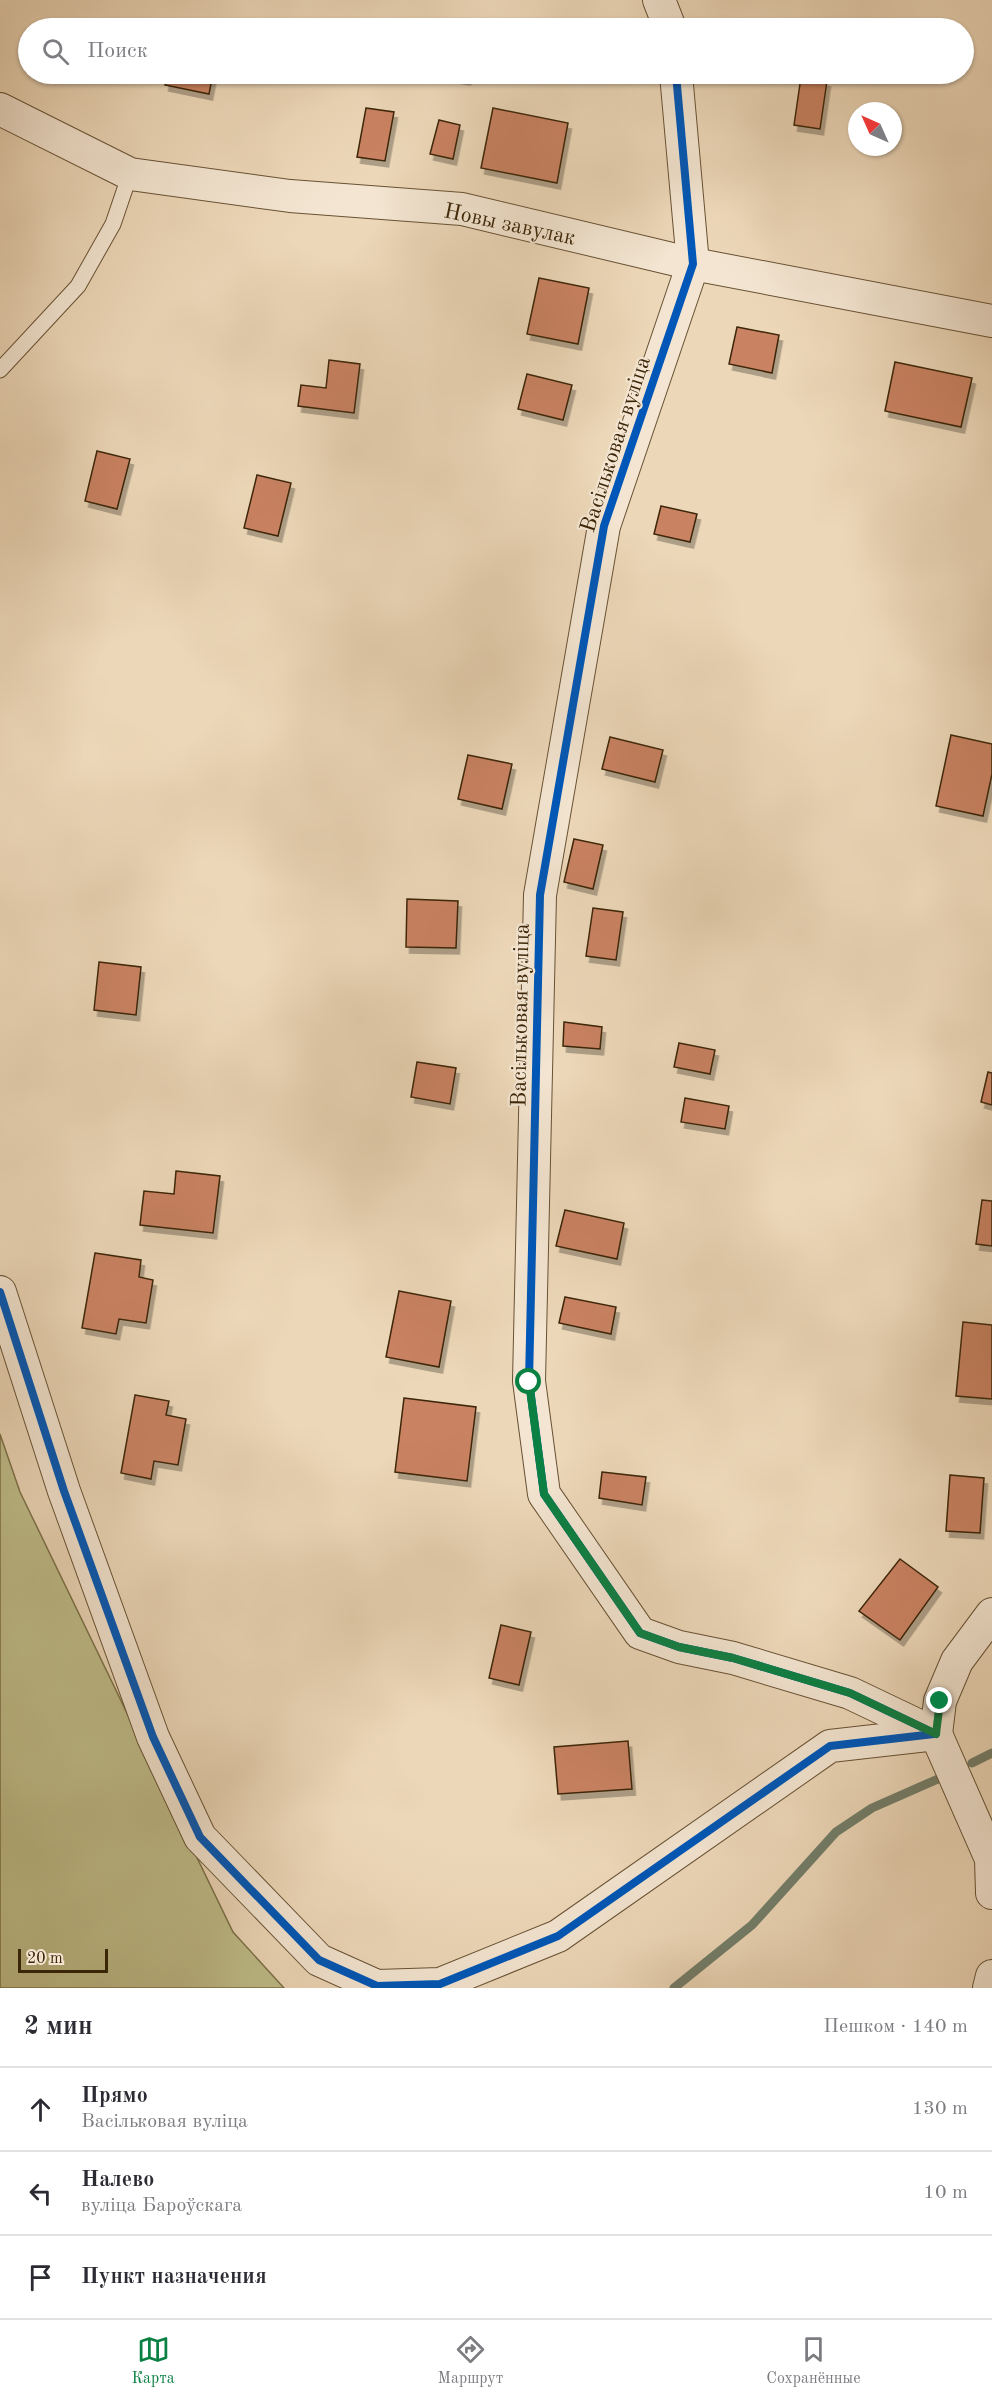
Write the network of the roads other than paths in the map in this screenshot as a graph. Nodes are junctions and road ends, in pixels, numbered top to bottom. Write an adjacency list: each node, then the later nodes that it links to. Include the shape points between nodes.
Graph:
1 (659, 0): 2 (street)
2 (666, 18)
3 (677, 84): 6 (street, Васільковая вуліца)
4 (0, 109): 5 (street, Новы завулак)
5 (130, 174): 6 (street, Новы завулак, via 290,196 462,209); 8 (lane, via 113,224 78,286)
6 (693, 264): 7 (street, Новы завулак); 11 (street, Васільковая вуліца, via 604,526 540,895 529,1382 544,1494 640,1633 850,1693)
7 (992, 321)
8 (0, 370)
9 (0, 1292): 11 (street, via 64,1491 153,1737 200,1837 319,1959 377,1986 440,1984 558,1936 830,1746)
10 (992, 1614): 11 (street, via 957,1661 940,1701)
11 (936, 1734): 12 (street)
12 (991, 1859): 13 (street)
13 (992, 1893)
14 (992, 1976): 15 (street)
15 (989, 1988)

